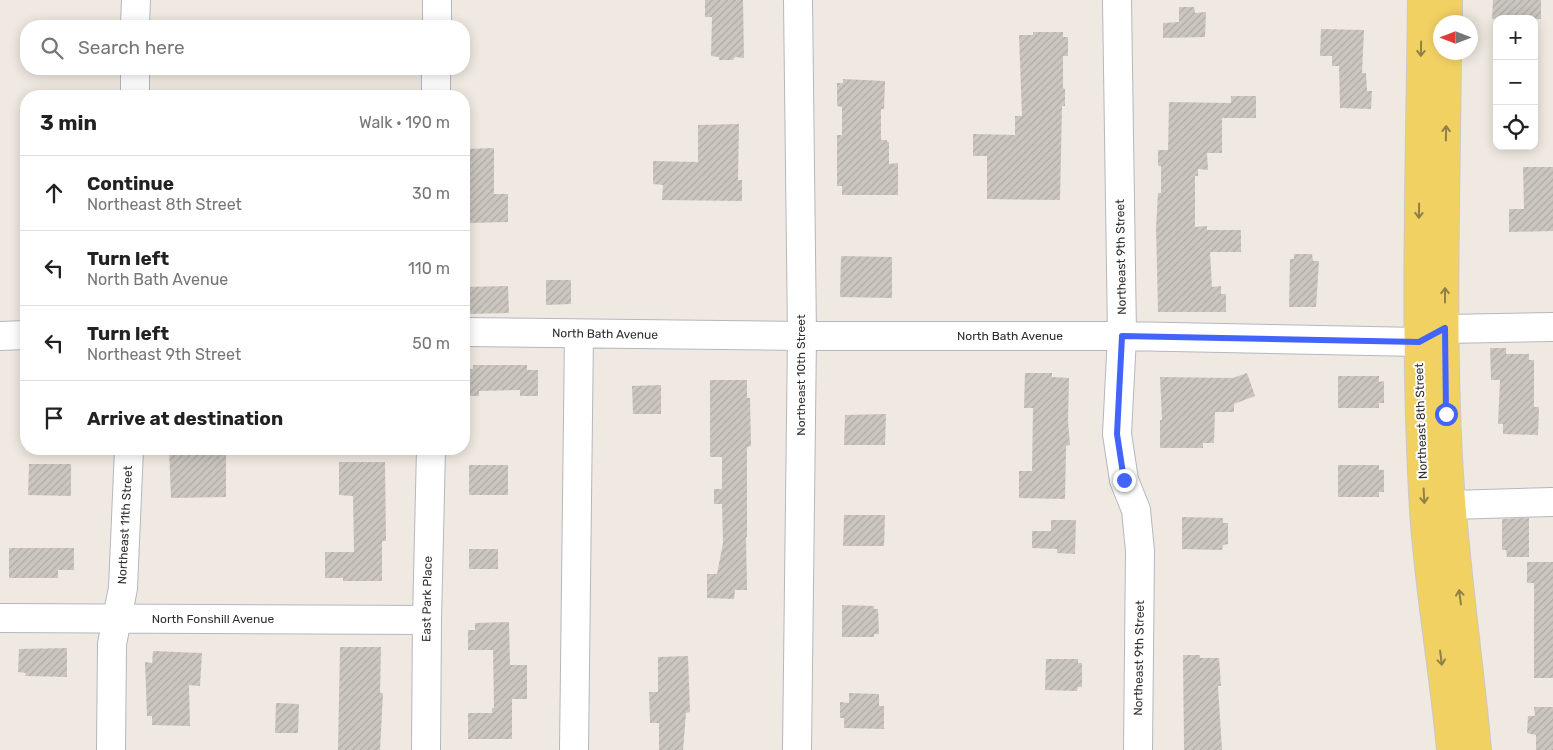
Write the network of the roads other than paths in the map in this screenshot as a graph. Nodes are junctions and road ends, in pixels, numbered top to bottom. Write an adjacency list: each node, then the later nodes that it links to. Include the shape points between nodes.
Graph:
1 (136, 0): 8 (street)
2 (437, 0): 9 (street)
3 (798, 0): 21 (street, Northeast 10th Street)
4 (1117, 0): 22 (street, Northeast 9th Street)
5 (1422, 0): 23 (main road, Northeast 8th Street, one-way to 23)
6 (1448, 0): 7 (main road)
7 (1448, 15)
8 (135, 20)
9 (437, 20)
10 (1447, 60): 16 (main road, Northeast 8th Street, one-way to 10)
11 (135, 75): 13 (street)
12 (436, 75): 14 (street)
13 (135, 90)
14 (436, 90)
15 (1553, 327): 16 (street, North Bath Avenue)
16 (1445, 328): 23 (street, North Bath Avenue); 27 (main road, Northeast 8th Street)
17 (470, 332): 18 (street, North Bath Avenue)
18 (579, 334): 21 (street, North Bath Avenue); 33 (street)
19 (20, 335): 20 (street)
20 (0, 336)
21 (802, 336): 22 (street, North Bath Avenue); 34 (street, Northeast 10th Street)
22 (1122, 336): 23 (street, North Bath Avenue); 35 (street, Northeast 9th Street, via 1117,434 1124,480 1136,510 1140,551)
23 (1419, 342): 36 (main road, Northeast 8th Street, one-way to 36, via 1424,511)
24 (129, 455): 29 (street, Northeast 11th Street, via 123,588)
25 (431, 455): 30 (street, East Park Place)
26 (1553, 502): 27 (street)
27 (1451, 505): 37 (main road, Northeast 8th Street, one-way to 27)
28 (0, 618): 29 (street, North Fonshill Avenue)
29 (116, 618): 30 (street, North Fonshill Avenue); 31 (street, Northeast 11th Street, via 112,644)
30 (426, 620): 32 (street, East Park Place)
31 (111, 750)
32 (426, 750)
33 (574, 750)
34 (797, 750)
35 (1138, 750)
36 (1451, 750)
37 (1477, 750)

